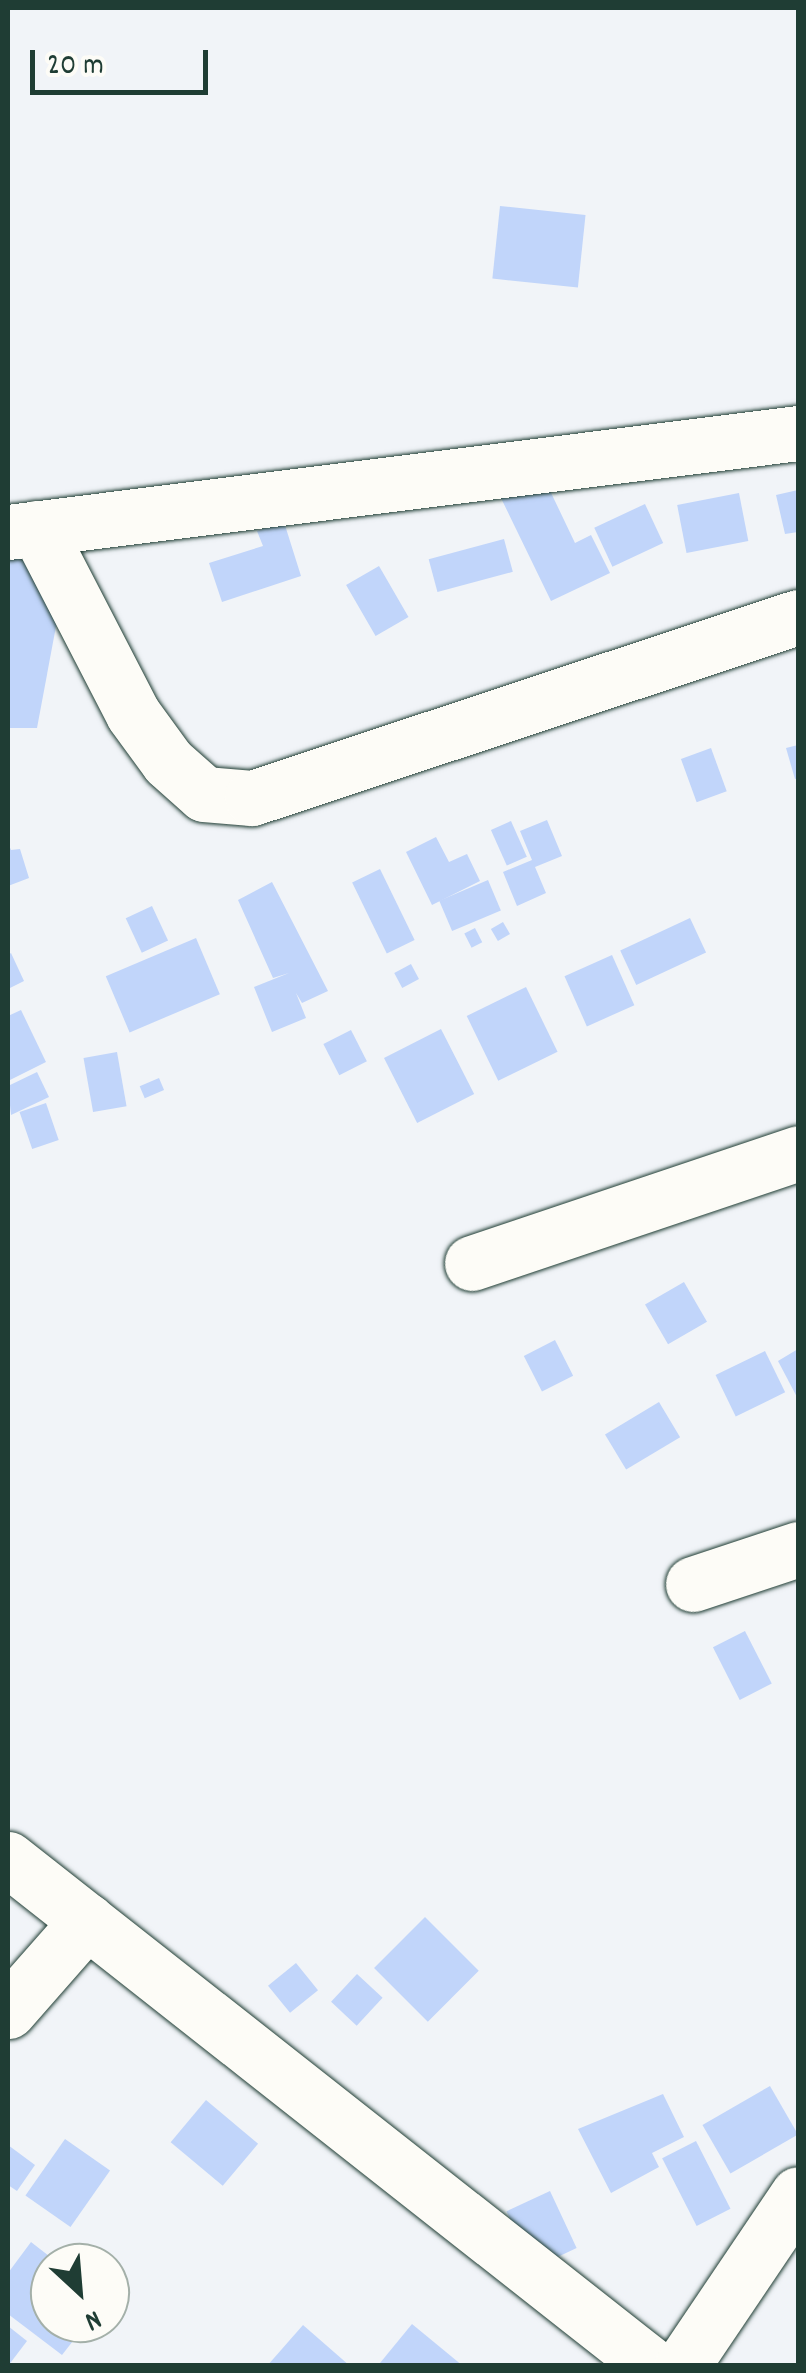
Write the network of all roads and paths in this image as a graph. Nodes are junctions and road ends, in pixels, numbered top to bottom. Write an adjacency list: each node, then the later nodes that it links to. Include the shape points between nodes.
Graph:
1 (798, 433): 2 (street)
2 (22, 530): 3 (street, via 133,714 168,762 204,794 252,798)
3 (798, 616)
4 (798, 1153): 5 (street)
5 (472, 1263)
6 (798, 1549): 7 (street)
7 (693, 1584)
8 (8, 1859): 9 (street)
9 (86, 1921): 10 (street); 12 (street)
10 (8, 2011)
11 (798, 2194): 13 (street)
12 (652, 2366)
13 (682, 2366)

